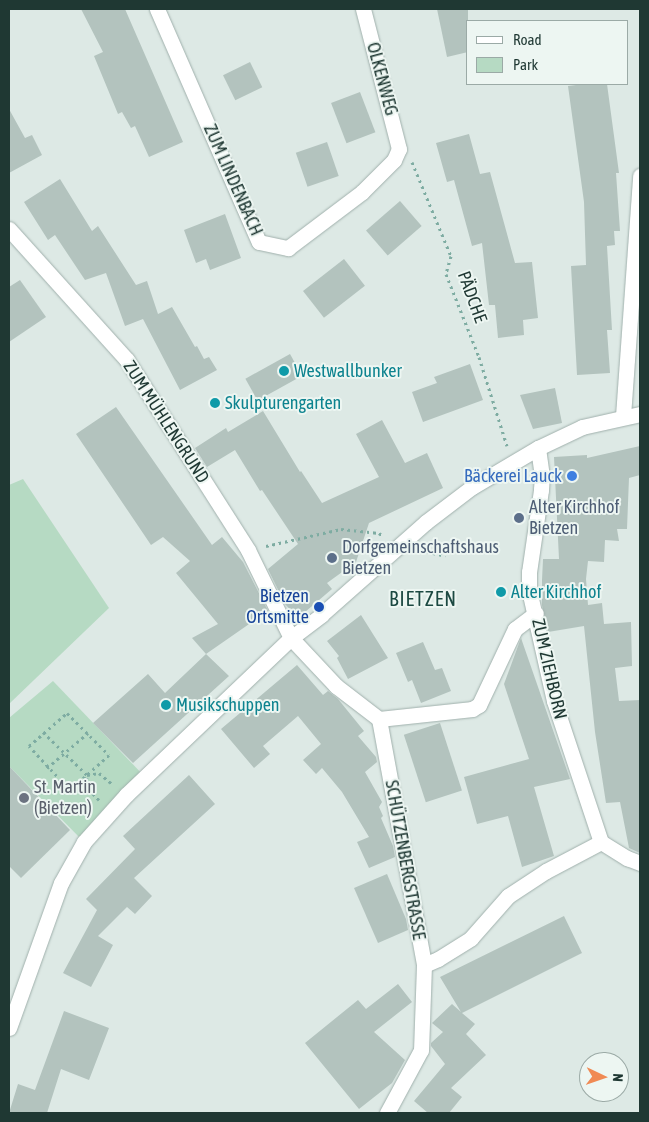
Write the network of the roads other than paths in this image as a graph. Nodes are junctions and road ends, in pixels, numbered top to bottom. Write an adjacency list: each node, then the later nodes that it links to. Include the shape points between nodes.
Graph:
1 (157, 9): 3 (street, ZUM LINDENBACH, via 259,242 288,248 362,192 394,160)
2 (363, 9): 3 (street, OLKENWEG)
3 (399, 149)
4 (640, 176): 7 (street)
5 (9, 228): 10 (street, ZUM MÜHLENGRUND, via 127,360 248,550)
6 (640, 414): 7 (street)
7 (623, 416): 8 (street, via 582,427)
8 (538, 448): 9 (street, ZUM ZIEHBORN, via 541,490 529,572); 10 (street, via 472,487)
9 (536, 613): 11 (street, via 514,629 479,705 472,709); 12 (street, ZUM ZIEHBORN, via 554,701)
10 (291, 638): 11 (street, via 336,686); 15 (street, via 126,795 84,842 61,883)
11 (379, 719): 14 (street, SCHÜTZENBERGSTRASSE)
12 (600, 842): 13 (street); 14 (street, via 508,896 471,938)
13 (640, 863)
14 (424, 965): 16 (street, SCHÜTZENBERGSTRASSE, via 422,1050)
15 (9, 1028)
16 (387, 1113)

